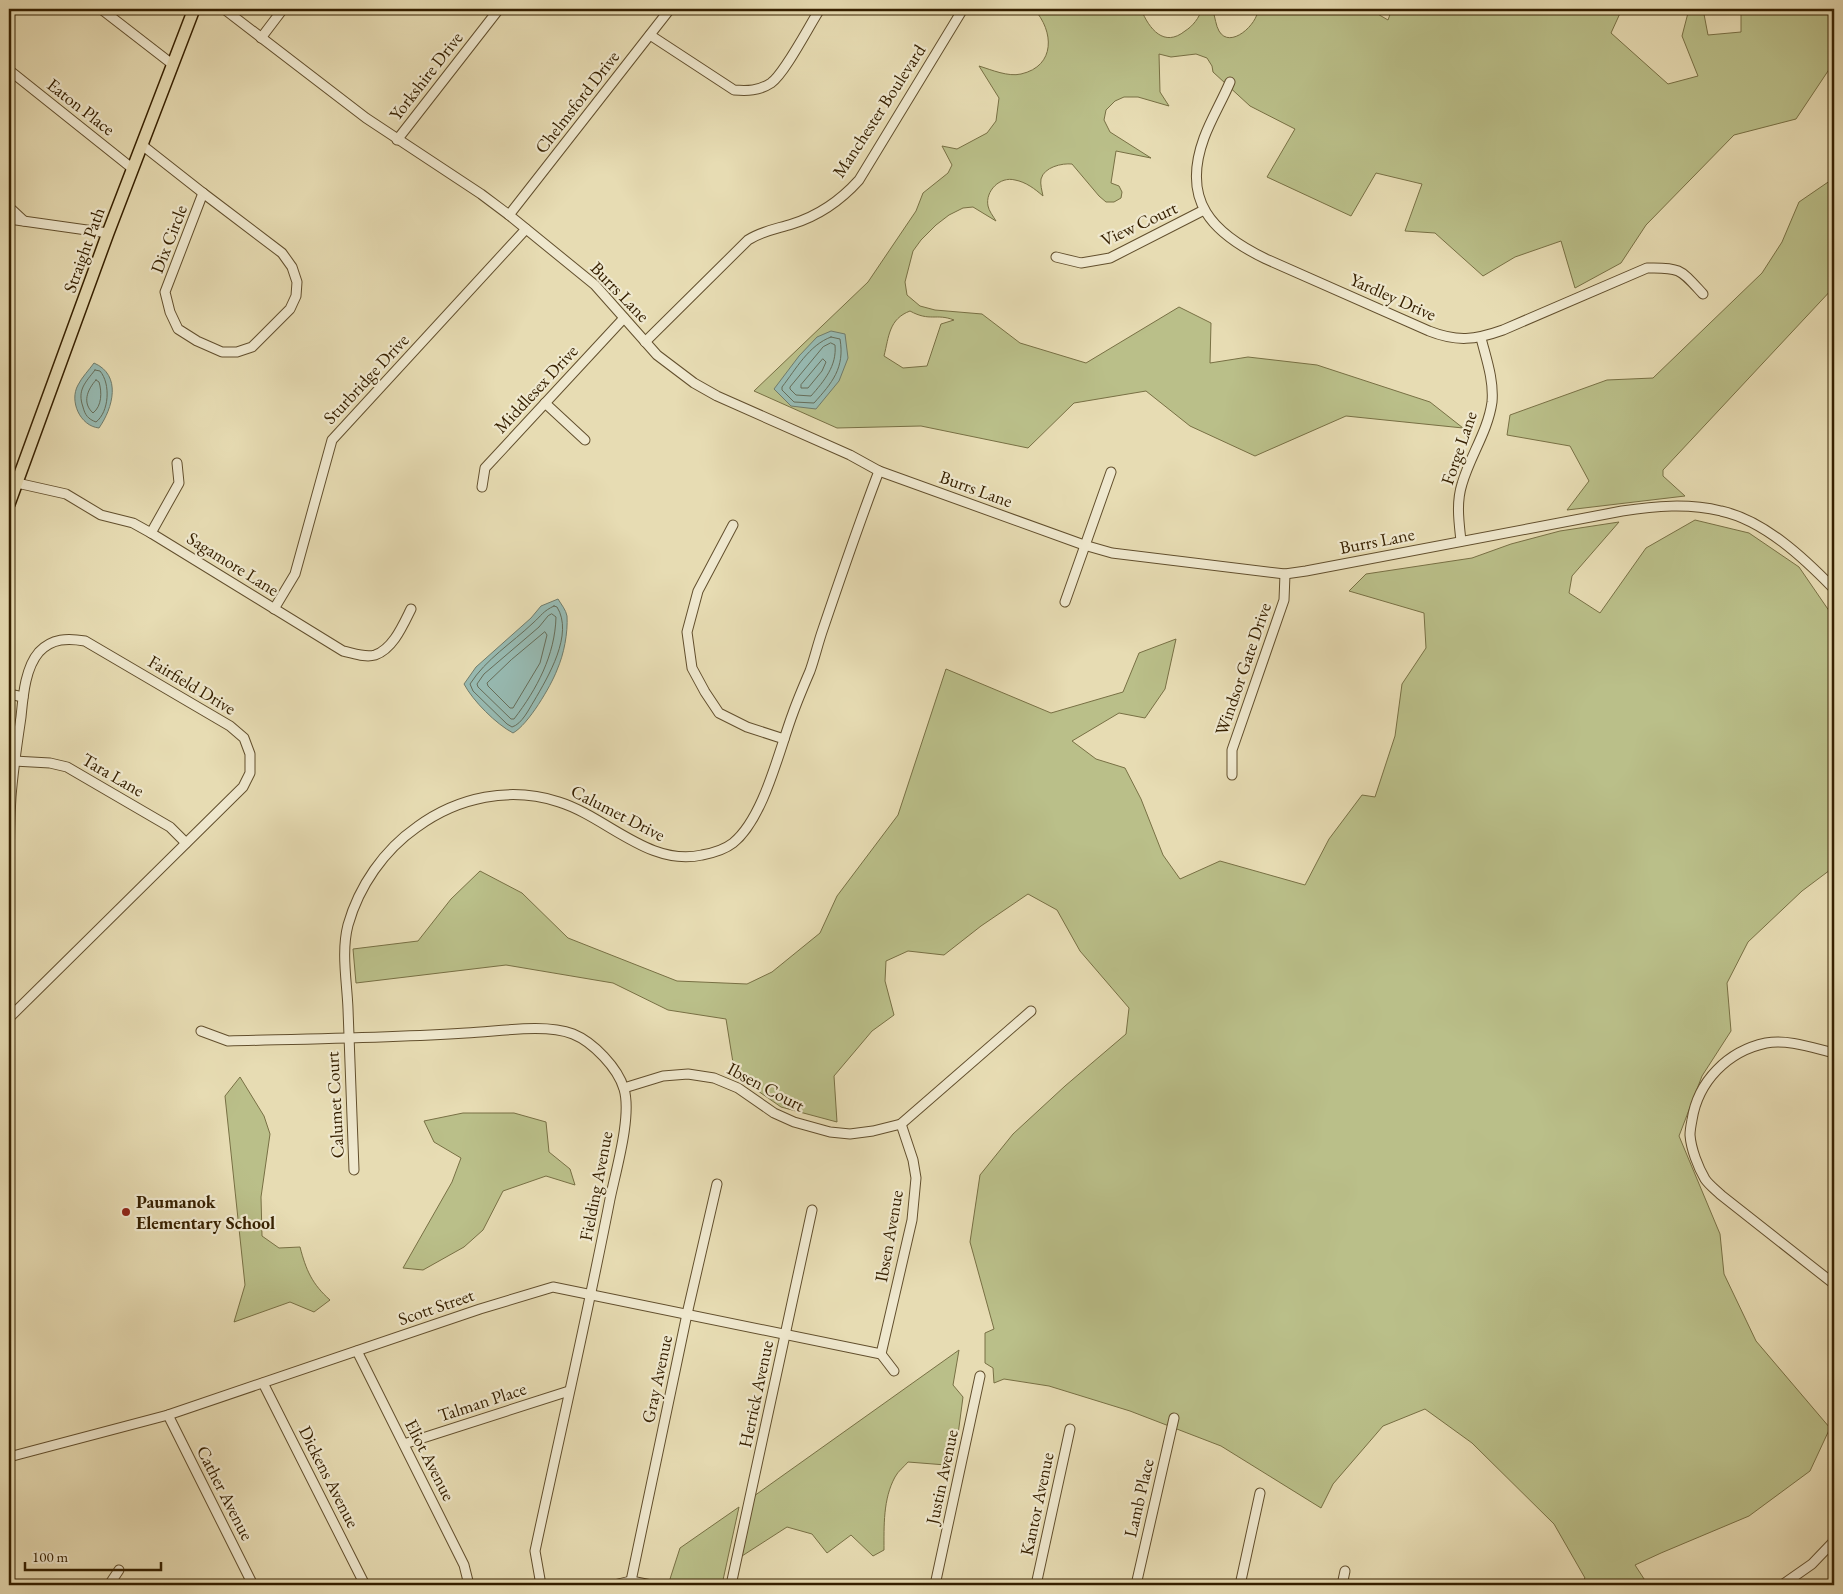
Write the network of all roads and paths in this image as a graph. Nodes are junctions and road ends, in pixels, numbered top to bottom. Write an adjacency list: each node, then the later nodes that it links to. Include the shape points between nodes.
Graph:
1 (101, 9): 11 (street)
2 (194, 9): 11 (main road, Straight Path)
3 (224, 9): 10 (street, Burrs Lane)
4 (283, 9): 10 (street)
5 (499, 9): 14 (street, Yorkshire Drive)
6 (670, 9): 9 (street, Chelmsford Drive)
7 (820, 9): 9 (street, via 782,71 772,82 748,91 734,90)
8 (963, 9): 29 (street, Manchester Boulevard, via 859,180 848,192 807,219 759,233 748,240)
9 (650, 36): 20 (street, Chelmsford Drive)
10 (261, 38): 14 (street, Burrs Lane)
11 (172, 64): 15 (main road, Straight Path)
12 (9, 70): 16 (street, Eaton Place)
13 (1230, 82): 19 (street, Yardley Drive, via 1204,138 1198,160 1197,181)
14 (397, 140): 20 (street, Burrs Lane)
15 (142, 145): 16 (main road, Straight Path); 17 (street, Dix Circle)
16 (133, 169): 24 (main road, Straight Path)
17 (204, 193): 17 (street, Dix Circle, via 282,253 298,282 290,309 252,347 238,352 222,352 178,329 165,292)
18 (9, 208): 22 (street)
19 (1204, 210): 25 (street, View Court, via 1110,258 1081,263); 28 (street, Yardley Drive, via 1221,231 1240,246 1266,259 1444,337)
20 (509, 215): 23 (street, Burrs Lane)
21 (9, 219): 22 (street)
22 (24, 221): 24 (street)
23 (526, 229): 27 (street, Burrs Lane, via 596,285); 45 (street, Sturbridge Drive, via 332,440 295,574)
24 (108, 233): 35 (main road, Straight Path)
25 (1056, 257)
26 (1704, 294): 28 (street, Yardley Drive, via 1683,272 1647,268)
27 (624, 318): 29 (street, Burrs Lane); 30 (street, Middlesex Drive)
28 (1481, 338): 40 (street, Forge Lane, via 1492,401 1487,425 1462,484 1458,505)
29 (646, 342): 33 (street, Burrs Lane, via 657,355 717,396)
30 (545, 403): 31 (street); 36 (street, Middlesex Drive, via 485,468)
31 (585, 440)
32 (177, 463): 39 (street, via 179,484)
33 (879, 471): 41 (street, Burrs Lane); 49 (street, Calumet Drive)
34 (1111, 472): 41 (street)
35 (17, 483): 37 (main road, Straight Path); 39 (street, Sagamore Lane, via 66,494 101,515 133,523)
36 (482, 487)
37 (9, 504)
38 (732, 525): 49 (street, via 698,591 687,632 692,668 719,713 747,727)
39 (151, 533): 45 (street, Sagamore Lane)
40 (1461, 541): 42 (street, Burrs Lane); 43 (street, Burrs Lane, via 1658,506 1692,507 1722,511 1753,523 1780,539)
41 (1084, 545): 42 (street, Burrs Lane, via 1112,553); 44 (street)
42 (1284, 574): 51 (street, Windsor Gate Drive, via 1284,600 1232,750)
43 (1834, 589)
44 (1065, 602)
45 (274, 609): 46 (street, Sagamore Lane, via 357,655 374,655 388,645 401,630)
46 (411, 609)
47 (9, 694): 48 (street)
48 (24, 697): 50 (street, Fairfield Drive); 52 (street, Fairfield Drive, via 31,664 39,652 53,642 68,638 85,641 230,726 244,738 250,754 250,773 243,787)
49 (784, 739): 58 (street, Calumet Drive, via 760,807 732,844 716,852 692,857 667,856 582,810 538,796 502,794 450,806 434,814 405,835 380,861 364,886 348,926 344,963)
50 (14, 761): 52 (street, Tara Lane, via 67,767 170,826); 53 (street, Fairfield Drive)
51 (1232, 775)
52 (186, 843): 56 (street, Fairfield Drive)
53 (9, 934)
54 (9, 991): 56 (street, Fairfield Drive)
55 (1031, 1011): 61 (street, Ibsen Court)
56 (9, 1017)
57 (201, 1031): 58 (street, Fielding Avenue, via 228,1041)
58 (348, 1038): 60 (street, Fielding Avenue, via 556,1030 573,1034 602,1054); 62 (street, Calumet Court)
59 (1834, 1052): 65 (street, via 1794,1044 1768,1043 1742,1050 1720,1066 1702,1087 1693,1112 1690,1135 1706,1179 1721,1195)
60 (624, 1088): 61 (street, Ibsen Court, via 662,1076 688,1074 714,1078 738,1088 774,1113 830,1132 850,1134); 66 (street, Fielding Avenue, via 624,1130)
61 (901, 1124): 70 (street, Ibsen Avenue, via 914,1160 916,1178 912,1220)
62 (354, 1170)
63 (717, 1184): 67 (street, Gray Avenue)
64 (812, 1210): 68 (street, Herrick Avenue)
65 (1834, 1284)
66 (590, 1293): 67 (street, Scott Street); 69 (street, Scott Street, via 553,1287); 74 (street, Fielding Avenue)
67 (688, 1314): 68 (street, Scott Street); 84 (street, Gray Avenue)
68 (785, 1334): 70 (street, Scott Street); 92 (street, Herrick Avenue)
69 (357, 1351): 73 (street, Scott Street); 78 (street, Eliot Avenue)
70 (881, 1354): 71 (street)
71 (894, 1371)
72 (980, 1376): 93 (street, Justin Avenue)
73 (263, 1382): 75 (street, Scott Street); 87 (street, Dickens Avenue)
74 (569, 1391): 78 (street, Talman Place); 89 (street, Fielding Avenue, via 535,1551)
75 (168, 1415): 79 (street, Scott Street); 86 (street, Cather Avenue)
76 (1174, 1418): 95 (street, Lamb Place)
77 (1070, 1429): 94 (street, Kantor Avenue)
78 (404, 1444): 88 (street, Eliot Avenue, via 464,1565)
79 (9, 1456)
80 (1260, 1493): 96 (street)
81 (1834, 1541): 98 (street, via 1812,1564)
82 (119, 1570): 85 (street)
83 (1345, 1571): 97 (street)
84 (631, 1581): 90 (street); 91 (street)
85 (109, 1585)
86 (253, 1585)
87 (365, 1585)
88 (469, 1585)
89 (541, 1585)
90 (614, 1585)
91 (651, 1585)
92 (731, 1585)
93 (935, 1585)
94 (1036, 1585)
95 (1136, 1585)
96 (1240, 1585)
97 (1342, 1585)
98 (1782, 1585)

